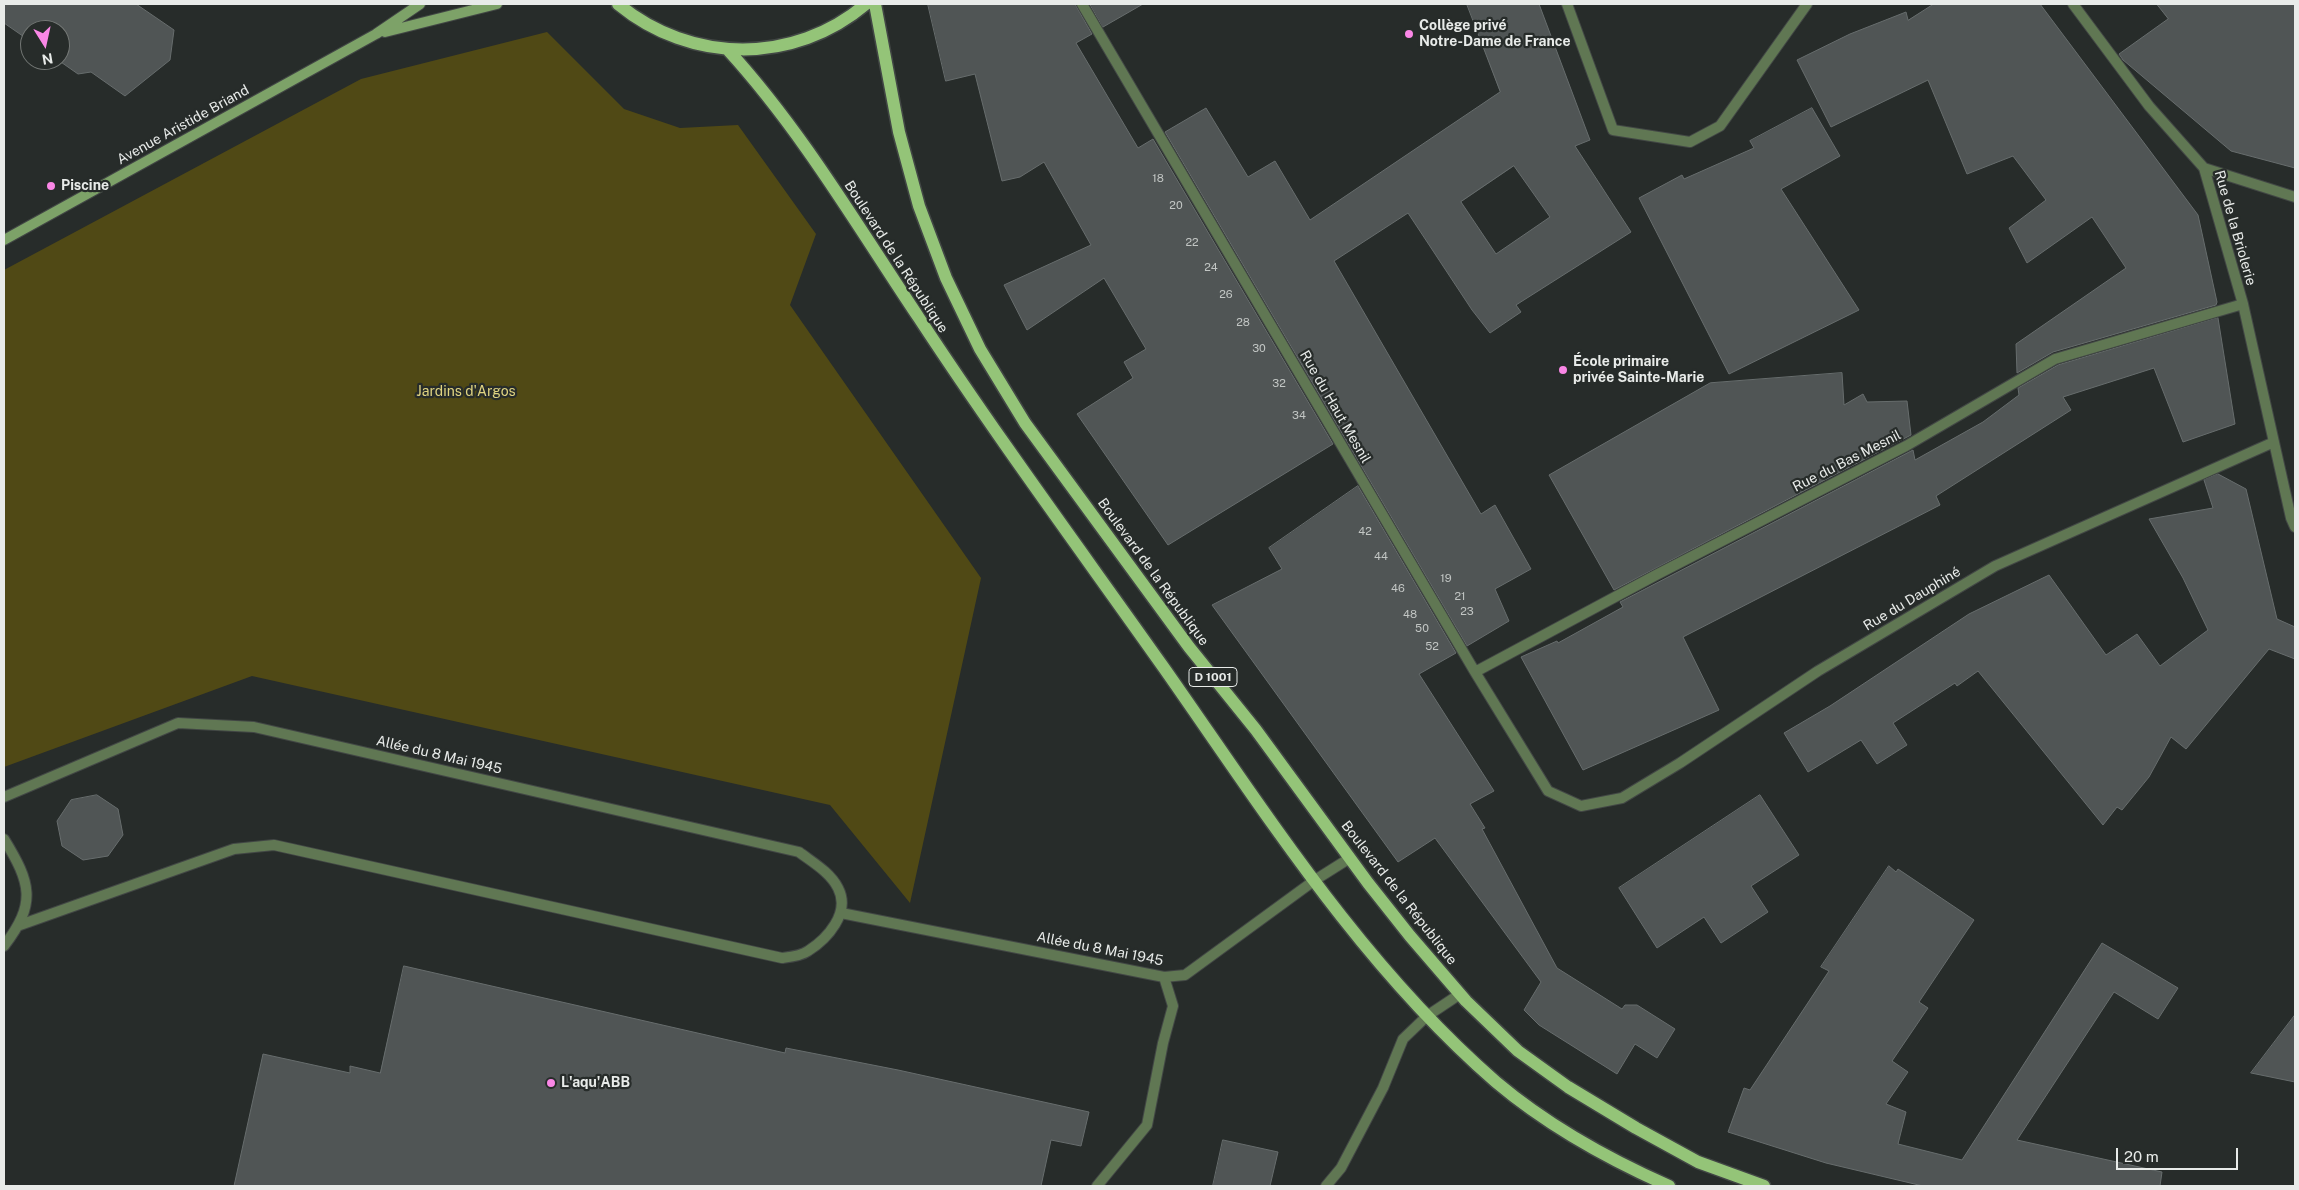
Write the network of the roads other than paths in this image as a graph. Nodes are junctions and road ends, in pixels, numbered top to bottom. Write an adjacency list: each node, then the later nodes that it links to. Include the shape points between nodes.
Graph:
1 (420, 4): 10 (main road, Avenue Aristide Briand)
2 (497, 4): 10 (main road, Avenue Aristide Briand)
3 (618, 4): 11 (main road, via 667,34)
4 (866, 4): 11 (main road, via 845,20 812,37 775,47)
5 (876, 4): 22 (main road, Boulevard de la République / D 1001, via 898,123 919,206 946,278 980,349 1025,423 1189,647 1256,730)
6 (1082, 4): 18 (street, Rue du Haut Mesnil)
7 (1567, 4): 8 (street, via 1613,130 1690,142 1720,126)
8 (1807, 4)
9 (2073, 4): 12 (street, Rue de la Briolerie, via 2149,106)
10 (376, 34): 14 (main road, Avenue Aristide Briand)
11 (728, 50): 23 (main road, Boulevard de la République / D 1001, via 779,109 1048,508)
12 (2204, 168): 13 (street); 15 (street, Rue de la Briolerie)
13 (2295, 197)
14 (4, 240)
15 (2243, 304): 16 (street, Rue de la Briolerie); 18 (street, Rue du Bas Mesnil, via 2055,359 1906,446)
16 (2274, 442): 17 (street, Rue de la Briolerie); 20 (street, Rue du Dauphiné, via 1995,566 1818,671 1622,798)
17 (2295, 527)
18 (1475, 672): 20 (street, Rue du Haut Mesnil, via 1548,791)
19 (4, 798): 24 (street, Allée du 8 Mai 1945, via 178,723 254,727 799,852 827,873 839,889)
20 (1582, 806)
21 (4, 839): 25 (street, via 20,864 28,891)
22 (1350, 858): 23 (street, Allée du 8 Mai 1945); 28 (main road, Boulevard de la République / D 1001)
23 (1315, 880): 27 (street, Allée du 8 Mai 1945, via 1185,975); 29 (main road, Boulevard de la République / D 1001, via 1394,980)
24 (842, 913): 25 (street, via 827,936 806,953 782,958 274,845 234,849); 27 (street, Allée du 8 Mai 1945)
25 (20, 925): 26 (street)
26 (4, 946)
27 (1164, 977): 30 (street, via 1173,1006 1147,1125)
28 (1460, 994): 29 (street); 33 (main road, Boulevard de la République / D 1001, via 1518,1051 1568,1087 1698,1162)
29 (1427, 1016): 31 (street, via 1403,1039 1383,1088 1345,1160); 32 (main road, Boulevard de la République / D 1001, via 1497,1082 1543,1117 1594,1149)
30 (1097, 1186)
31 (1326, 1186)
32 (1669, 1186)
33 (1764, 1186)

